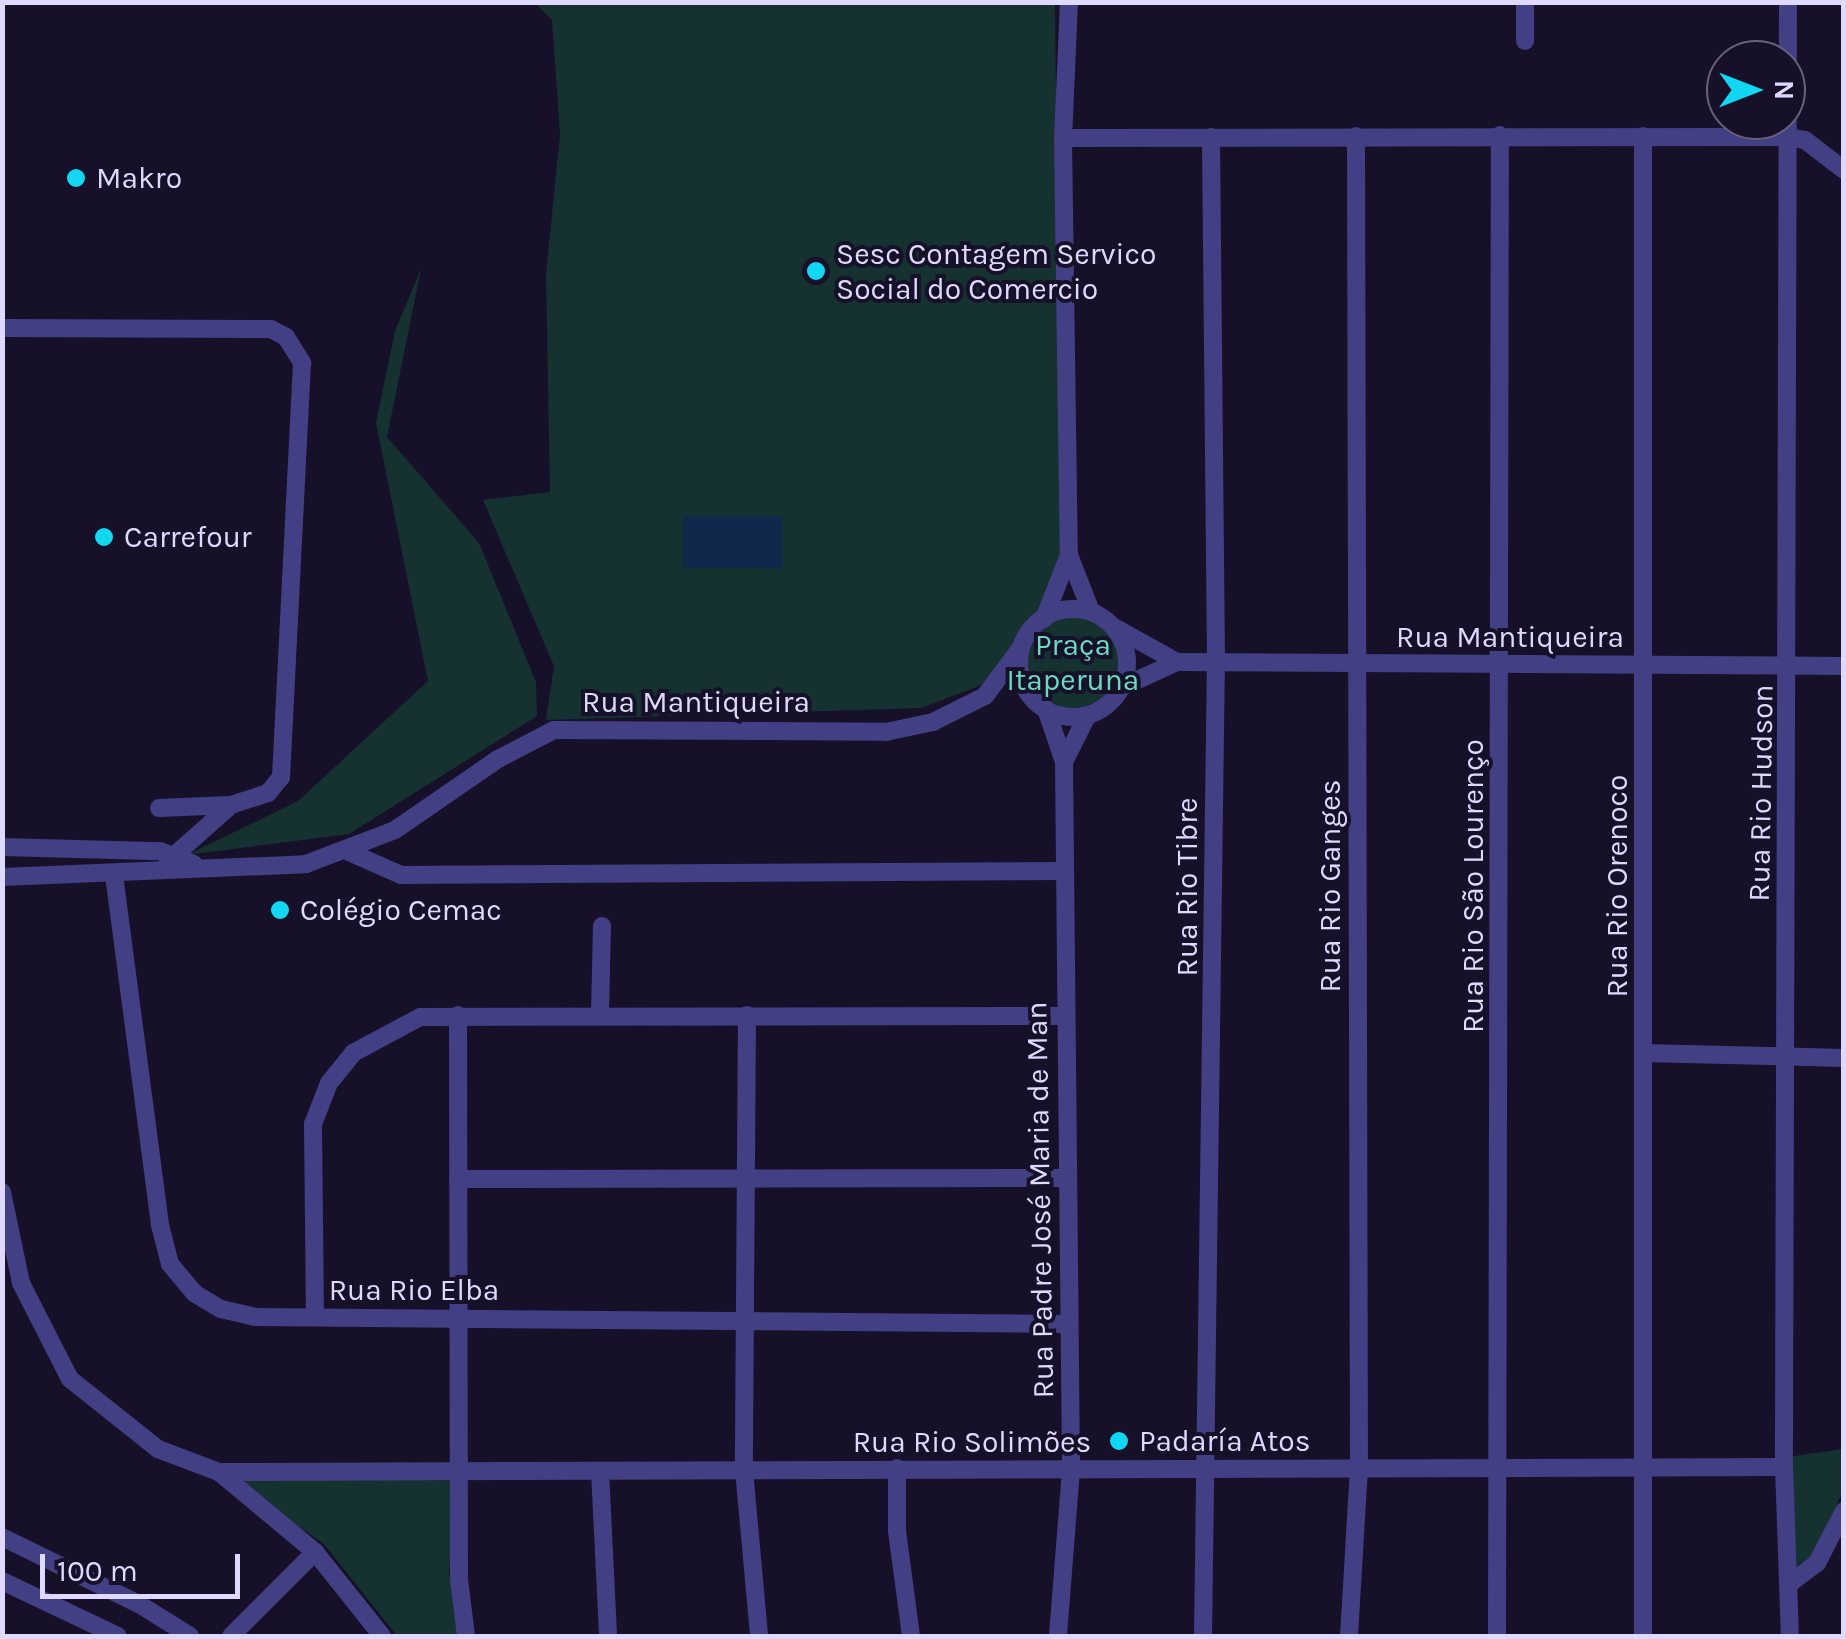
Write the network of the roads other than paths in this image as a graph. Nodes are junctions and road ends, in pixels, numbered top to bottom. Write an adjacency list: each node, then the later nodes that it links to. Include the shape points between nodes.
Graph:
1 (1069, 2): 11 (street)
2 (1525, 2): 5 (street)
3 (1788, 2): 4 (street, Rua Rio Hudson)
4 (1788, 40)
5 (1525, 41)
6 (1356, 136): 7 (street); 10 (street); 23 (street, Rua Rio Ganges)
7 (1500, 136): 8 (street); 27 (street, Rua Rio São Lourenço)
8 (1643, 136): 9 (street); 24 (street, Rua Rio Orenoco)
9 (1706, 136)
10 (1211, 137): 11 (street); 21 (street, Rua Rio Tibre)
11 (1063, 138): 16 (street)
12 (1789, 140): 25 (street, Rua Rio Hudson)
13 (1805, 140): 14 (street)
14 (1844, 170)
15 (2, 328): 34 (street, via 270,329 296,350 306,382 292,469 283,766 268,794)
16 (1069, 555): 17 (street); 18 (street)
17 (1090, 609): 18 (street); 19 (street)
18 (1044, 620): 20 (street)
19 (1114, 627): 22 (street); 28 (street, via 1124,651)
20 (1020, 650): 29 (street, Rua Mantiqueira); 30 (street, via 1018,669)
21 (1216, 661): 22 (street, Rua Mantiqueira); 23 (street, Rua Mantiqueira); 71 (street, Rua Rio Tibre)
22 (1177, 662): 28 (street, Rua Mantiqueira)
23 (1357, 663): 27 (street, Rua Mantiqueira); 64 (street, Rua Rio Ganges)
24 (1646, 665): 25 (street, Rua Mantiqueira); 27 (street, Rua Mantiqueira); 49 (street, Rua Rio Orenoco)
25 (1790, 666): 26 (street, Rua Mantiqueira); 50 (street, Rua Rio Hudson)
26 (1844, 666)
27 (1502, 667): 66 (street, Rua Rio São Lourenço)
28 (1120, 688): 32 (street)
29 (985, 696): 30 (street, Rua Mantiqueira); 37 (street, Rua Mantiqueira, via 933,722 886,732 554,730)
30 (1030, 696): 31 (street)
31 (1046, 710): 32 (street, via 1070,719); 33 (street, Rua Padre José Maria de Man)
32 (1087, 716): 33 (street, Rua Padre José Maria de Man)
33 (1064, 762): 40 (street, Rua Padre José Maria de Man)
34 (232, 805): 35 (street); 38 (street)
35 (159, 808)
36 (2, 847): 38 (street, Rua Mantiqueira)
37 (349, 852): 39 (street, Rua Mantiqueira, via 306,864); 40 (street, via 401,875)
38 (171, 854): 39 (street, Rua Mantiqueira); 41 (street)
39 (195, 864): 41 (street, Rua Mantiqueira)
40 (1064, 871): 48 (street, Rua Padre José Maria de Man)
41 (158, 873): 42 (street, Rua Mantiqueira)
42 (114, 875): 43 (street, Rua Mantiqueira); 59 (street, Rua Rio Elba, via 170,1264 194,1294 220,1309)
43 (2, 877)
44 (602, 926): 46 (street)
45 (458, 1014): 46 (street); 53 (street); 59 (street, via 420,1017 388,1030 354,1053 329,1084 313,1124)
46 (600, 1014): 47 (street)
47 (747, 1015): 48 (street); 54 (street)
48 (1065, 1016): 52 (street, Rua Padre José Maria de Man)
49 (1643, 1053): 50 (street); 67 (street, Rua Rio Orenoco)
50 (1786, 1056): 51 (street); 62 (street, Rua Rio Hudson)
51 (1844, 1058)
52 (1068, 1178): 54 (street); 61 (street, Rua Padre José Maria de Man)
53 (458, 1179): 54 (street); 58 (street)
54 (742, 1181): 60 (street)
55 (2, 1192): 56 (street)
56 (3, 1201): 57 (street)
57 (8, 1238): 72 (street, via 21,1282 70,1379 158,1450)
58 (457, 1316): 59 (street, Rua Rio Elba); 60 (street, Rua Rio Elba); 65 (street)
59 (314, 1317)
60 (743, 1323): 61 (street, Rua Rio Elba); 68 (street)
61 (1069, 1324): 69 (street, Rua Padre José Maria de Man)
62 (1784, 1467): 67 (street, Rua Rio Solimões); 79 (street, Rua Rio Hudson)
63 (897, 1468): 68 (street, Rua Rio Solimões); 69 (street, Rua Rio Solimões); 87 (street, via 897,1531)
64 (1359, 1468): 66 (street, Rua Rio Solimões); 71 (street, Rua Rio Solimões); 90 (street, Rua Rio Ganges)
65 (460, 1469): 70 (street, Rua Rio Solimões); 72 (street, Rua Rio Solimões); 84 (street)
66 (1500, 1469): 67 (street, Rua Rio Solimões); 91 (street, Rua Rio São Lourenço)
67 (1647, 1469): 92 (street, Rua Rio Orenoco)
68 (744, 1470): 70 (street, Rua Rio Solimões); 86 (street)
69 (1071, 1470): 71 (street, Rua Rio Solimões); 88 (street, Rua Padre José Maria de Man)
70 (600, 1471): 85 (street)
71 (1210, 1471): 89 (street, Rua Rio Tibre)
72 (219, 1472): 76 (street)
73 (1844, 1512): 79 (street, via 1816,1563)
74 (2, 1537): 77 (street)
75 (2, 1546): 77 (street)
76 (315, 1552): 82 (street); 83 (street)
77 (43, 1558): 81 (street)
78 (2, 1581): 80 (street)
79 (1789, 1584): 93 (street, Rua Rio Hudson)
80 (118, 1636)
81 (190, 1636)
82 (230, 1636)
83 (382, 1636)
84 (466, 1636)
85 (608, 1636)
86 (758, 1636)
87 (912, 1636)
88 (1058, 1636)
89 (1203, 1636)
90 (1349, 1636)
91 (1497, 1636)
92 (1642, 1636)
93 (1790, 1636)

